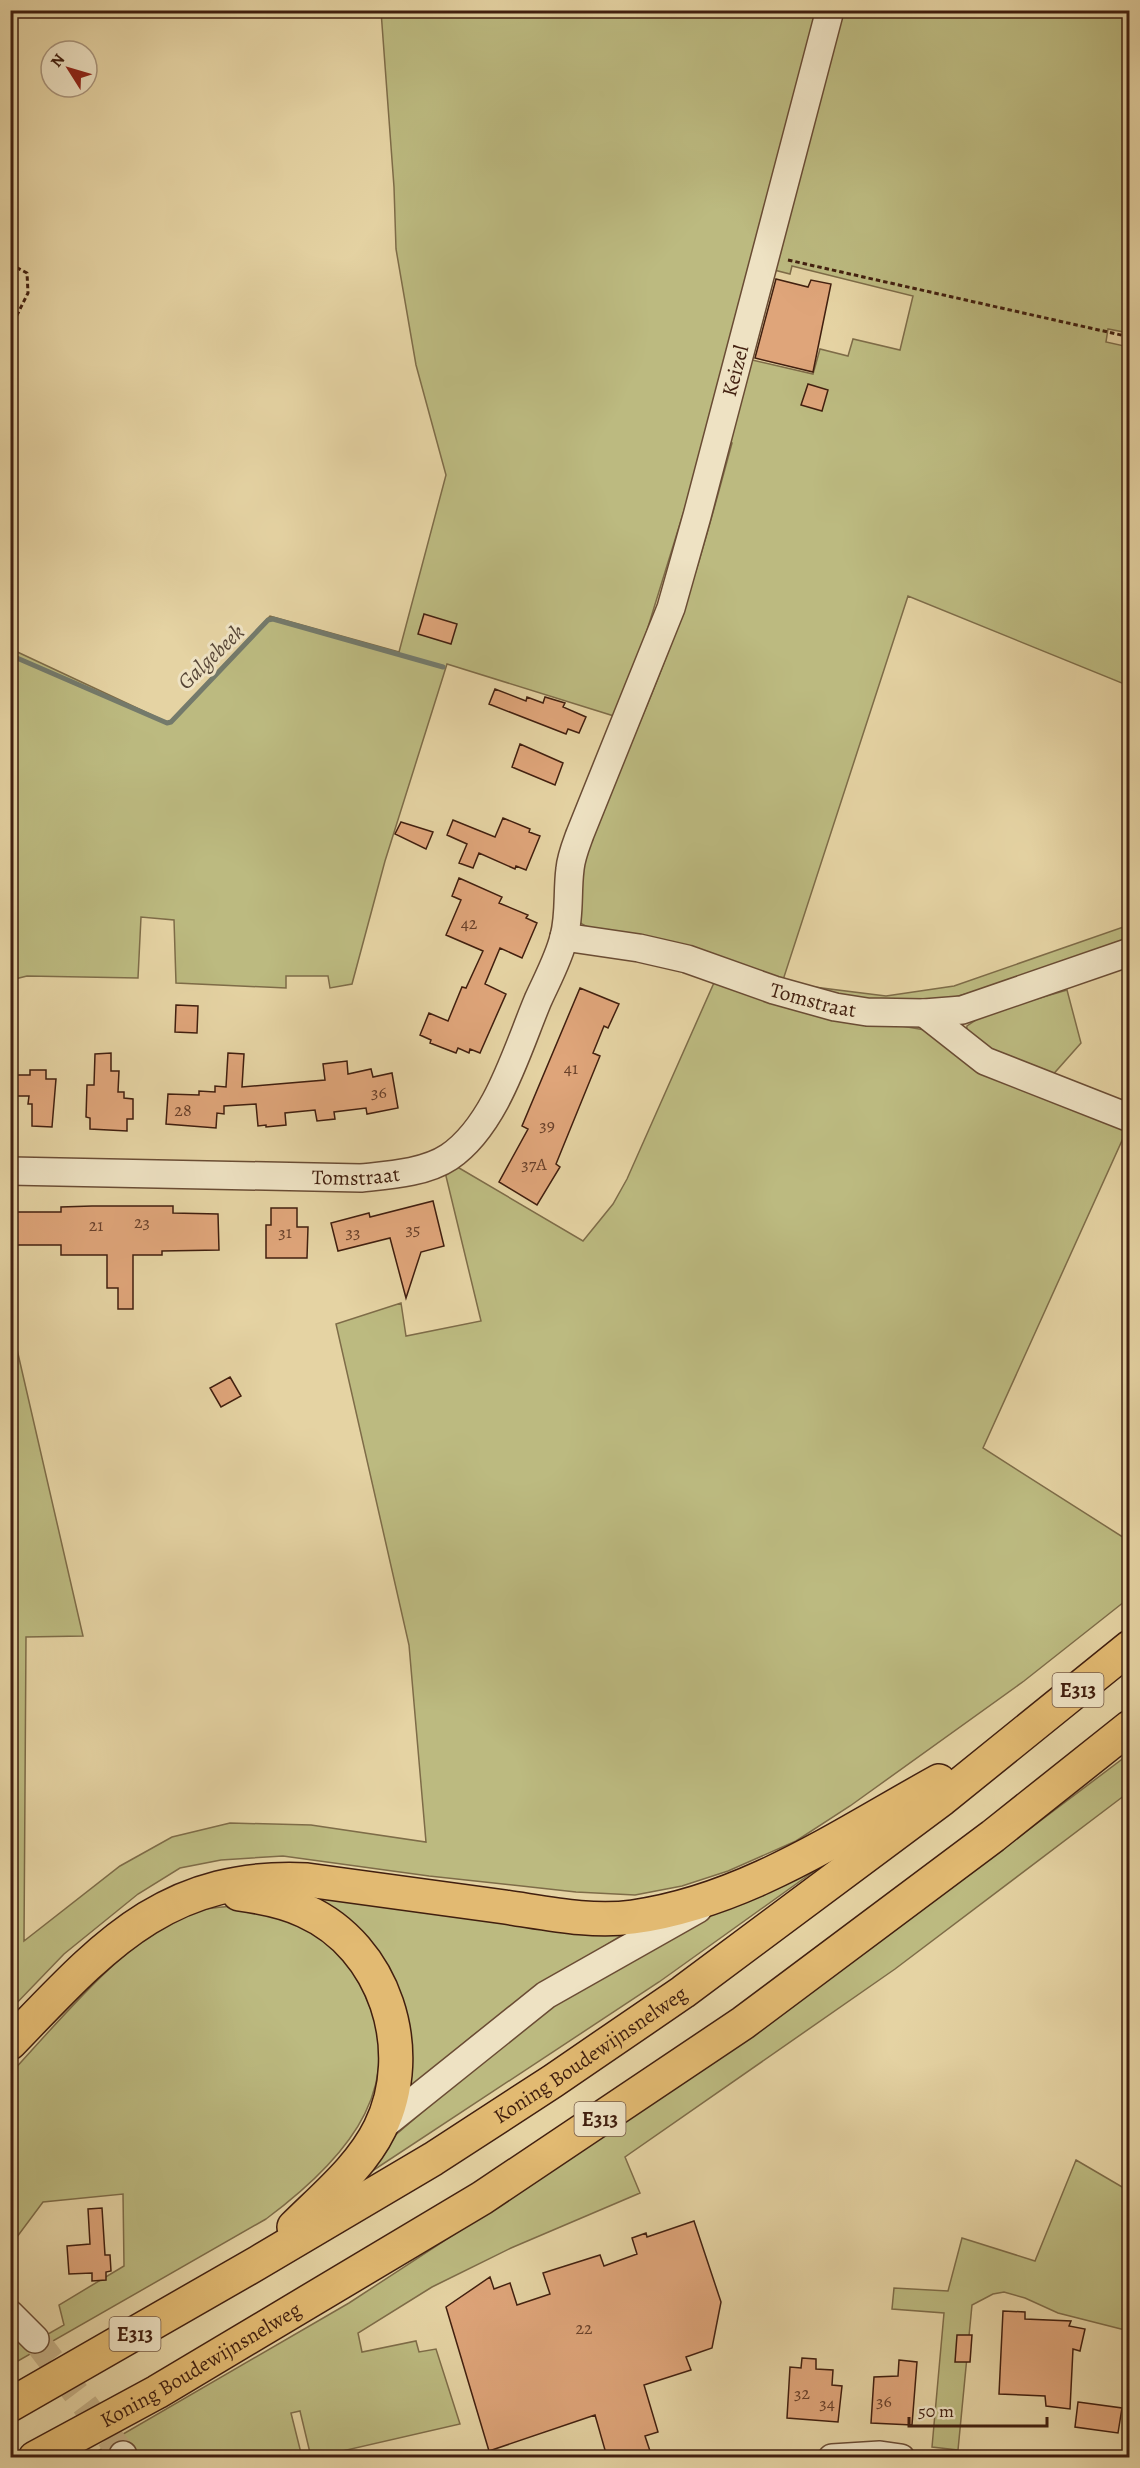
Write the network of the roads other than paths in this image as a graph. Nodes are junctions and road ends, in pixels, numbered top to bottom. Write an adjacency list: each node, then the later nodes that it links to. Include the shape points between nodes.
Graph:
1 (830, 10): 2 (street, Keizel, via 671,608)
2 (623, 724): 3 (street, Tomstraat, via 573,857)
3 (564, 937): 5 (street, Tomstraat, via 687,959 835,1007); 7 (street, Tomstraat, via 500,1090 468,1139 448,1157 395,1174 361,1178)
4 (1130, 952): 5 (street, Tomstraat, via 962,1010)
5 (924, 1013): 6 (street, via 985,1061)
6 (1130, 1118)
7 (10, 1172)
8 (1130, 1647): 10 (highway, Koning Boudewijnsnelweg / E313)
9 (1130, 1727): 19 (highway, Koning Boudewijnsnelweg / E313, via 993,1836 743,2023 491,2192 157,2392)
10 (1027, 1733): 12 (highway, via 804,1858); 15 (highway, Koning Boudewijnsnelweg / E313, via 683,1992 433,2159)
11 (214, 1890): 12 (highway, via 261,1880 307,1880 604,1918 631,1917); 13 (highway, via 164,1907 142,1920 98,1955); 14 (highway, via 306,1911 340,1934 366,1961 386,2001 396,2036 393,2089)
12 (722, 1895): 14 (street, via 546,1995)
13 (10, 2043)
14 (380, 2128): 15 (highway, via 350,2171)
15 (260, 2262): 18 (highway, Koning Boudewijnsnelweg / E313)
16 (10, 2314): 17 (street)
17 (35, 2339)
18 (10, 2405)
19 (35, 2457)
20 (832, 2457): 21 (street)
21 (901, 2457)

